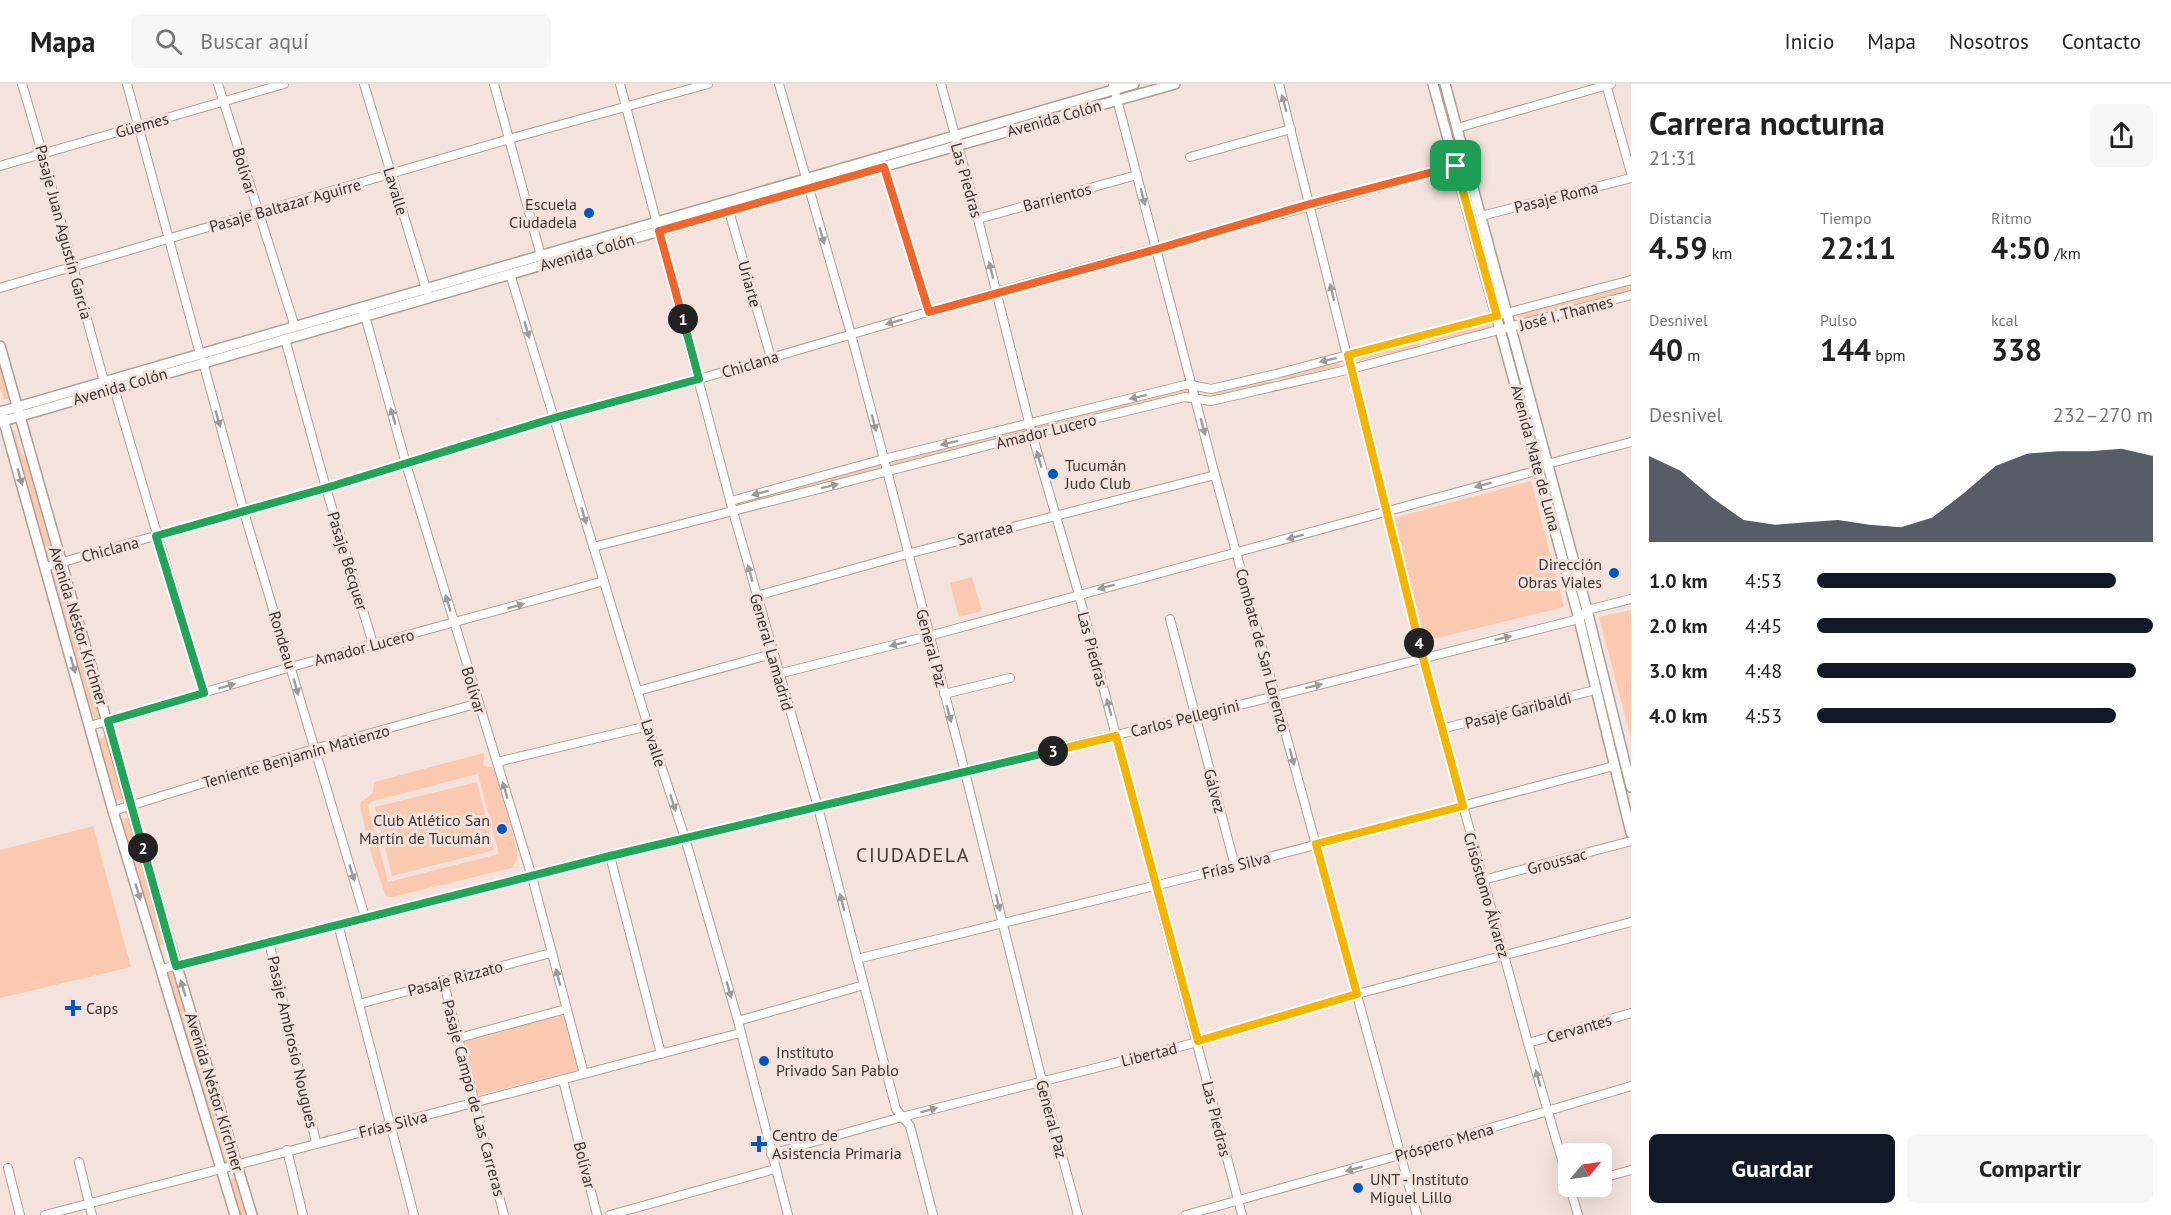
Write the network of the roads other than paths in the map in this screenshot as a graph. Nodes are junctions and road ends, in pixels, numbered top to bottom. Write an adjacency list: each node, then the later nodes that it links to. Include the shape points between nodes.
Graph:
1 (22, 84): 26 (street, Pasaje Juan Agustín García)
2 (127, 84): 21 (street, Rondeau)
3 (218, 84): 19 (street, Bolívar)
4 (284, 84): 19 (street, Güemes)
5 (364, 84): 32 (street, Lavalle)
6 (494, 84): 24 (street)
7 (620, 84): 20 (street, General Lamadrid)
8 (708, 84): 20 (street, Pasaje Baltazar Aguirre)
9 (779, 84): 35 (street, General Paz)
10 (940, 84): 25 (street, Las Piedras)
11 (1134, 84): 17 (main road, Avenida Colón)
12 (1175, 84): 18 (main road, Avenida Colón)
13 (1279, 84): 23 (street, Crisóstomo Álvarez, one-way to 13)
14 (1433, 84): 29 (main road, Avenida Mate de Luna)
15 (1445, 84): 22 (main road, Avenida Mate de Luna)
16 (1608, 84): 22 (street); 31 (street)
17 (1114, 87): 18 (street, Combate de San Lorenzo); 25 (main road, Avenida Colón)
18 (1118, 100): 25 (main road, Avenida Colón); 33 (street, Combate de San Lorenzo)
19 (224, 102): 21 (street, Güemes); 38 (street, Bolívar)
20 (626, 108): 24 (street, Pasaje Baltazar Aguirre); 41 (street, General Lamadrid)
21 (138, 126): 26 (street, Güemes); 42 (street, Rondeau)
22 (1457, 128): 39 (main road, Avenida Mate de Luna)
23 (1291, 129): 27 (street); 36 (street, Crisóstomo Álvarez)
24 (508, 140): 32 (street, Pasaje Baltazar Aguirre); 44 (street)
25 (956, 142): 30 (main road, Avenida Colón); 35 (main road, Avenida Colón); 40 (street, Las Piedras)
26 (44, 155): 28 (street, Güemes); 45 (street, Pasaje Juan Agustín García)
27 (1190, 157)
28 (0, 166)
29 (1456, 166): 36 (street, Chiclana); 57 (main road, Avenida Mate de Luna)
30 (884, 167): 35 (main road, Avenida Colón); 56 (street)
31 (1631, 173)
32 (391, 174): 38 (street, Pasaje Baltazar Aguirre); 49 (street, Lavalle)
33 (1137, 175): 40 (street, Barrientos); 43 (street, Combate de San Lorenzo, one-way to 43)
34 (1631, 178): 39 (street, Pasaje Roma)
35 (807, 183): 37 (main road, Avenida Colón); 41 (main road, Avenida Colón); 60 (street, General Paz, one-way to 60)
36 (1310, 204): 43 (street, Chiclana); 65 (street, Crisóstomo Álvarez, one-way to 36)
37 (729, 211): 41 (main road, Avenida Colón); 67 (street, Uriarte)
38 (258, 213): 42 (street, Pasaje Baltazar Aguirre); 58 (street, Bolívar)
39 (1481, 216): 57 (main road, Avenida Mate de Luna)
40 (978, 219): 50 (street, Las Piedras, one-way to 40)
41 (657, 227): 44 (main road, Avenida Colón); 46 (main road, Avenida Colón); 70 (street, General Lamadrid)
42 (169, 238): 45 (street, Pasaje Baltazar Aguirre); 66 (street, Rondeau)
43 (1157, 249): 50 (street, Chiclana); 72 (street, Combate de San Lorenzo)
44 (541, 256): 49 (main road, Avenida Colón)
45 (72, 268): 48 (street, Pasaje Baltazar Aguirre); 71 (street, Pasaje Juan Agustín García)
46 (510, 274): 53 (main road, Avenida Colón); 78 (street, Lavalle, one-way to 78)
47 (1631, 280): 51 (street, Amador Lucero)
48 (0, 288)
49 (425, 288): 53 (street, Lavalle); 55 (main road, Avenida Colón)
50 (996, 292): 56 (street, Chiclana); 79 (street, Las Piedras)
51 (1577, 295): 54 (street); 57 (street, Amador Lucero)
52 (1631, 295): 54 (street, José I. Thames)
53 (429, 298): 55 (main road, Avenida Colón)
54 (1581, 309): 59 (street, José I. Thames)
55 (363, 311): 58 (main road, Avenida Colón); 62 (main road, Avenida Colón); 83 (street, Bolívar, one-way to 55)
56 (929, 312): 60 (street, Chiclana, one-way to 60)
57 (1502, 315): 59 (main road, Avenida Mate de Luna); 61 (street, Amador Lucero)
58 (294, 327): 66 (main road, Avenida Colón)
59 (1506, 329): 64 (street, Amador Lucero); 84 (main road, Avenida Mate de Luna)
60 (851, 334): 67 (street, Chiclana); 82 (street, General Paz, one-way to 82)
61 (1423, 335): 64 (street); 65 (street, Amador Lucero)
62 (285, 339): 66 (main road, Avenida Colón); 87 (street, Pasaje Bécquer)
63 (0, 346): 76 (main road, Avenida Néstor Kirchner)
64 (1426, 350): 68 (street, Amador Lucero)
65 (1348, 355): 68 (street, Crisóstomo Álvarez); 69 (street, Amador Lucero, one-way to 69)
66 (201, 358): 71 (main road, Avenida Colón); 74 (main road, Avenida Colón); 90 (street, Rondeau, one-way to 90)
67 (771, 358): 70 (street, Chiclana)
68 (1351, 369): 73 (street, Amador Lucero); 91 (street, Crisóstomo Álvarez)
69 (1276, 374): 72 (street, Amador Lucero, via 1211,389); 73 (street)
70 (699, 379): 78 (street, Chiclana); 88 (street, General Lamadrid)
71 (104, 381): 76 (main road, Avenida Colón)
72 (1191, 385): 75 (street, Combate de San Lorenzo); 79 (street, Amador Lucero, one-way to 79)
73 (1278, 385): 75 (street, Amador Lucero, via 1211,401)
74 (114, 388): 76 (main road, Avenida Colón); 93 (street)
75 (1195, 398): 80 (street, Amador Lucero, via 1185,397); 86 (street, Combate de San Lorenzo, one-way to 86)
76 (18, 411): 77 (main road, Avenida Colón); 97 (main road, Avenida Néstor Kirchner)
77 (1, 414): 98 (main road, Avenida Néstor Kirchner, one-way to 98)
78 (554, 418): 83 (street, Chiclana); 94 (street, Lavalle, one-way to 94)
79 (1030, 423): 80 (street, Las Piedras); 82 (street, Amador Lucero, one-way to 82)
80 (1032, 434): 85 (street, Amador Lucero); 92 (street, Las Piedras, one-way to 80)
81 (1631, 442): 84 (street)
82 (884, 459): 85 (street, General Paz); 88 (street, Amador Lucero, one-way to 88)
83 (406, 464): 87 (street, Chiclana); 106 (street, Bolívar, one-way to 83)
84 (1543, 466): 91 (street, one-way to 91); 103 (main road, Avenida Mate de Luna); 105 (main road, Avenida Mate de Luna)
85 (887, 472): 89 (street, Amador Lucero, one-way to 85); 96 (street, General Paz)
86 (1215, 475): 92 (street, Sarratea); 95 (street, Combate de San Lorenzo)
87 (326, 488): 90 (street, Chiclana); 108 (street, Pasaje Bécquer)
88 (731, 501): 89 (street, General Lamadrid)
89 (733, 511): 94 (street, Amador Lucero); 101 (street, General Lamadrid, one-way to 89)
90 (244, 512): 93 (street, Chiclana); 111 (street, Rondeau)
91 (1385, 512): 95 (street, one-way to 95); 110 (street, Crisóstomo Álvarez)
92 (1055, 516): 96 (street, Sarratea); 100 (street, Las Piedras)
93 (156, 536): 97 (street, Chiclana); 116 (street)
94 (593, 547): 99 (street, Lavalle)
95 (1237, 553): 100 (street, one-way to 100); 118 (street, Combate de San Lorenzo)
96 (907, 554): 101 (street, Sarratea); 107 (street, General Paz)
97 (60, 563): 98 (street, Chiclana); 121 (main road, Avenida Néstor Kirchner)
98 (45, 567): 122 (main road, Avenida Néstor Kirchner, one-way to 122)
99 (604, 581): 106 (street, Amador Lucero, one-way to 99); 115 (street, Lavalle)
100 (1079, 595): 107 (street); 125 (street, Las Piedras, one-way to 100)
101 (756, 596): 109 (street, General Lamadrid)
102 (1631, 599): 103 (street)
103 (1587, 610): 105 (street); 130 (main road, Avenida Mate de Luna)
104 (1170, 619): 120 (street, Gálvez)
105 (1579, 619): 110 (street, Carlos Pellegrini, one-way to 105); 114 (main road, Avenida Mate de Luna)
106 (454, 623): 108 (street, Amador Lucero); 119 (street, Bolívar)
107 (929, 636): 112 (street, one-way to 112); 117 (street, General Paz)
108 (373, 644): 111 (street, Amador Lucero)
109 (772, 654): 112 (street, General Lamadrid); 115 (street)
110 (1423, 659): 118 (street, Carlos Pellegrini, one-way to 110); 124 (street, Crisóstomo Álvarez)
111 (291, 667): 116 (street, Amador Lucero, one-way to 111); 126 (street, Rondeau, one-way to 126)
112 (778, 674): 133 (street, General Lamadrid)
113 (1010, 678): 117 (street)
114 (1595, 690): 124 (street, Pasaje Garibaldi); 128 (main road, Avenida Mate de Luna)
115 (638, 691): 123 (street, Lavalle)
116 (204, 693): 121 (street, Amador Lucero)
117 (944, 694): 129 (street, General Paz, one-way to 129)
118 (1275, 695): 120 (street, Carlos Pellegrini); 138 (street, Combate de San Lorenzo, one-way to 138)
119 (479, 703): 126 (street, Teniente Benjamín Matienzo); 127 (street, Bolívar)
120 (1196, 716): 125 (street, Carlos Pellegrini); 140 (street, Gálvez)
121 (108, 721): 122 (street, Amador Lucero); 131 (main road, Avenida Néstor Kirchner)
122 (90, 726): 134 (main road, Avenida Néstor Kirchner)
123 (648, 726): 127 (street); 136 (street, Lavalle, one-way to 136)
124 (1442, 729): 132 (street, Crisóstomo Álvarez)
125 (1116, 736): 129 (street, Carlos Pellegrini); 143 (street, Las Piedras)
126 (314, 749): 131 (street, Teniente Benjamín Matienzo); 144 (street, Rondeau, one-way to 144)
127 (497, 762): 141 (street, Bolívar, one-way to 127)
128 (1614, 766): 132 (street, Frías Silva); 135 (main road, Avenida Mate de Luna)
129 (965, 772): 133 (street, Carlos Pellegrini); 146 (street, General Paz, one-way to 146)
130 (1631, 787)
131 (131, 806): 134 (street, Teniente Benjamín Matienzo); 152 (main road, Avenida Néstor Kirchner)
132 (1463, 806): 138 (street, Frías Silva); 142 (street, Crisóstomo Álvarez)
133 (818, 807): 136 (street, Carlos Pellegrini); 151 (street, General Lamadrid, one-way to 133)
134 (113, 811): 153 (main road, Avenida Néstor Kirchner, one-way to 153)
135 (1631, 833)
136 (685, 838): 139 (street, Carlos Pellegrini); 160 (street, Lavalle, one-way to 160)
137 (1631, 842): 142 (street, Groussac)
138 (1316, 844): 140 (street, Frías Silva); 156 (street, Combate de San Lorenzo)
139 (610, 856): 141 (street, Carlos Pellegrini); 165 (street)
140 (1235, 866): 143 (street, Frías Silva)
141 (532, 877): 144 (street, Carlos Pellegrini); 149 (street, Bolívar)
142 (1483, 880): 150 (street, Crisóstomo Álvarez)
143 (1156, 885): 146 (street, Frías Silva); 163 (street, Las Piedras)
144 (365, 917): 147 (street, Carlos Pellegrini)
145 (1631, 922): 150 (street, Libertad)
146 (1003, 923): 151 (street, Frías Silva); 168 (street, General Paz)
147 (338, 924): 148 (street, Carlos Pellegrini); 157 (street)
148 (269, 942): 152 (street, Carlos Pellegrini); 174 (street, Pasaje Ambrosio Nougues)
149 (551, 953): 154 (street, Pasaje Rizzato); 158 (street, Bolívar, one-way to 149)
150 (1504, 956): 156 (street, Libertad); 164 (street, Crisóstomo Álvarez)
151 (857, 959): 155 (street, General Lamadrid)
152 (176, 966): 153 (street, Carlos Pellegrini); 180 (main road, Avenida Néstor Kirchner, one-way to 152)
153 (162, 969): 182 (main road, Avenida Néstor Kirchner)
154 (443, 980): 157 (street, Pasaje Rizzato); 162 (street, Pasaje Campo de Las Carreras)
155 (864, 985): 160 (street); 172 (street, General Lamadrid, via 896,1109)
156 (1357, 994): 163 (street, Libertad); 178 (street, Combate de San Lorenzo)
157 (359, 1004): 173 (street)
158 (566, 1009): 162 (street); 166 (street, Bolívar)
159 (1631, 1013): 164 (street, Cervantes)
160 (738, 1021): 161 (street, Lavalle)
161 (740, 1033): 165 (street, Frías Silva); 177 (street, Lavalle)
162 (459, 1038): 170 (street, Pasaje Campo de Las Carreras)
163 (1198, 1041): 168 (street, Libertad); 187 (street, Las Piedras)
164 (1528, 1043): 171 (street, Crisóstomo Álvarez, one-way to 164)
165 (661, 1054): 166 (street, Frías Silva)
166 (584, 1074): 167 (street, Frías Silva)
167 (563, 1080): 170 (street, Frías Silva); 197 (street, Bolívar)
168 (1042, 1081): 172 (street, Libertad, one-way to 168); 201 (street, General Paz)
169 (1631, 1086): 171 (street, Próspero Mena)
170 (476, 1102): 173 (street, Frías Silva); 196 (street, Pasaje Campo de Las Carreras)
171 (1547, 1112): 175 (street, Crisóstomo Álvarez); 178 (street, Próspero Mena)
172 (902, 1117): 177 (street, Libertad); 200 (street, General Lamadrid, via 910,1126)
173 (391, 1125): 174 (street, Frías Silva); 195 (street)
174 (316, 1142): 176 (street, Frías Silva)
175 (1558, 1145)
176 (287, 1150): 180 (street, Frías Silva); 194 (street)
177 (771, 1154): 183 (street, Lavalle)
178 (1400, 1155): 187 (street, Próspero Mena, one-way to 187); 204 (street, Combate de San Lorenzo)
179 (79, 1162): 188 (street)
180 (237, 1164): 182 (street, Frías Silva); 193 (main road, Avenida Néstor Kirchner)
181 (8, 1168): 189 (street)
182 (221, 1168): 188 (street, Frías Silva); 192 (main road, Avenida Néstor Kirchner)
183 (775, 1169): 198 (street); 199 (street, Lavalle)
184 (1631, 1170): 185 (street)
185 (1612, 1175)
186 (1574, 1197): 205 (street, Crisóstomo Álvarez)
187 (1239, 1201): 202 (street, Próspero Mena); 203 (street, Las Piedras)
188 (90, 1204): 190 (street, Frías Silva); 191 (street)
189 (20, 1215)
190 (45, 1215)
191 (92, 1215)
192 (235, 1215)
193 (252, 1215)
194 (303, 1215)
195 (414, 1215)
196 (504, 1215)
197 (597, 1215)
198 (610, 1215)
199 (788, 1215)
200 (933, 1215)
201 (1078, 1215)
202 (1186, 1215)
203 (1242, 1215)
204 (1417, 1215)
205 (1578, 1215)

